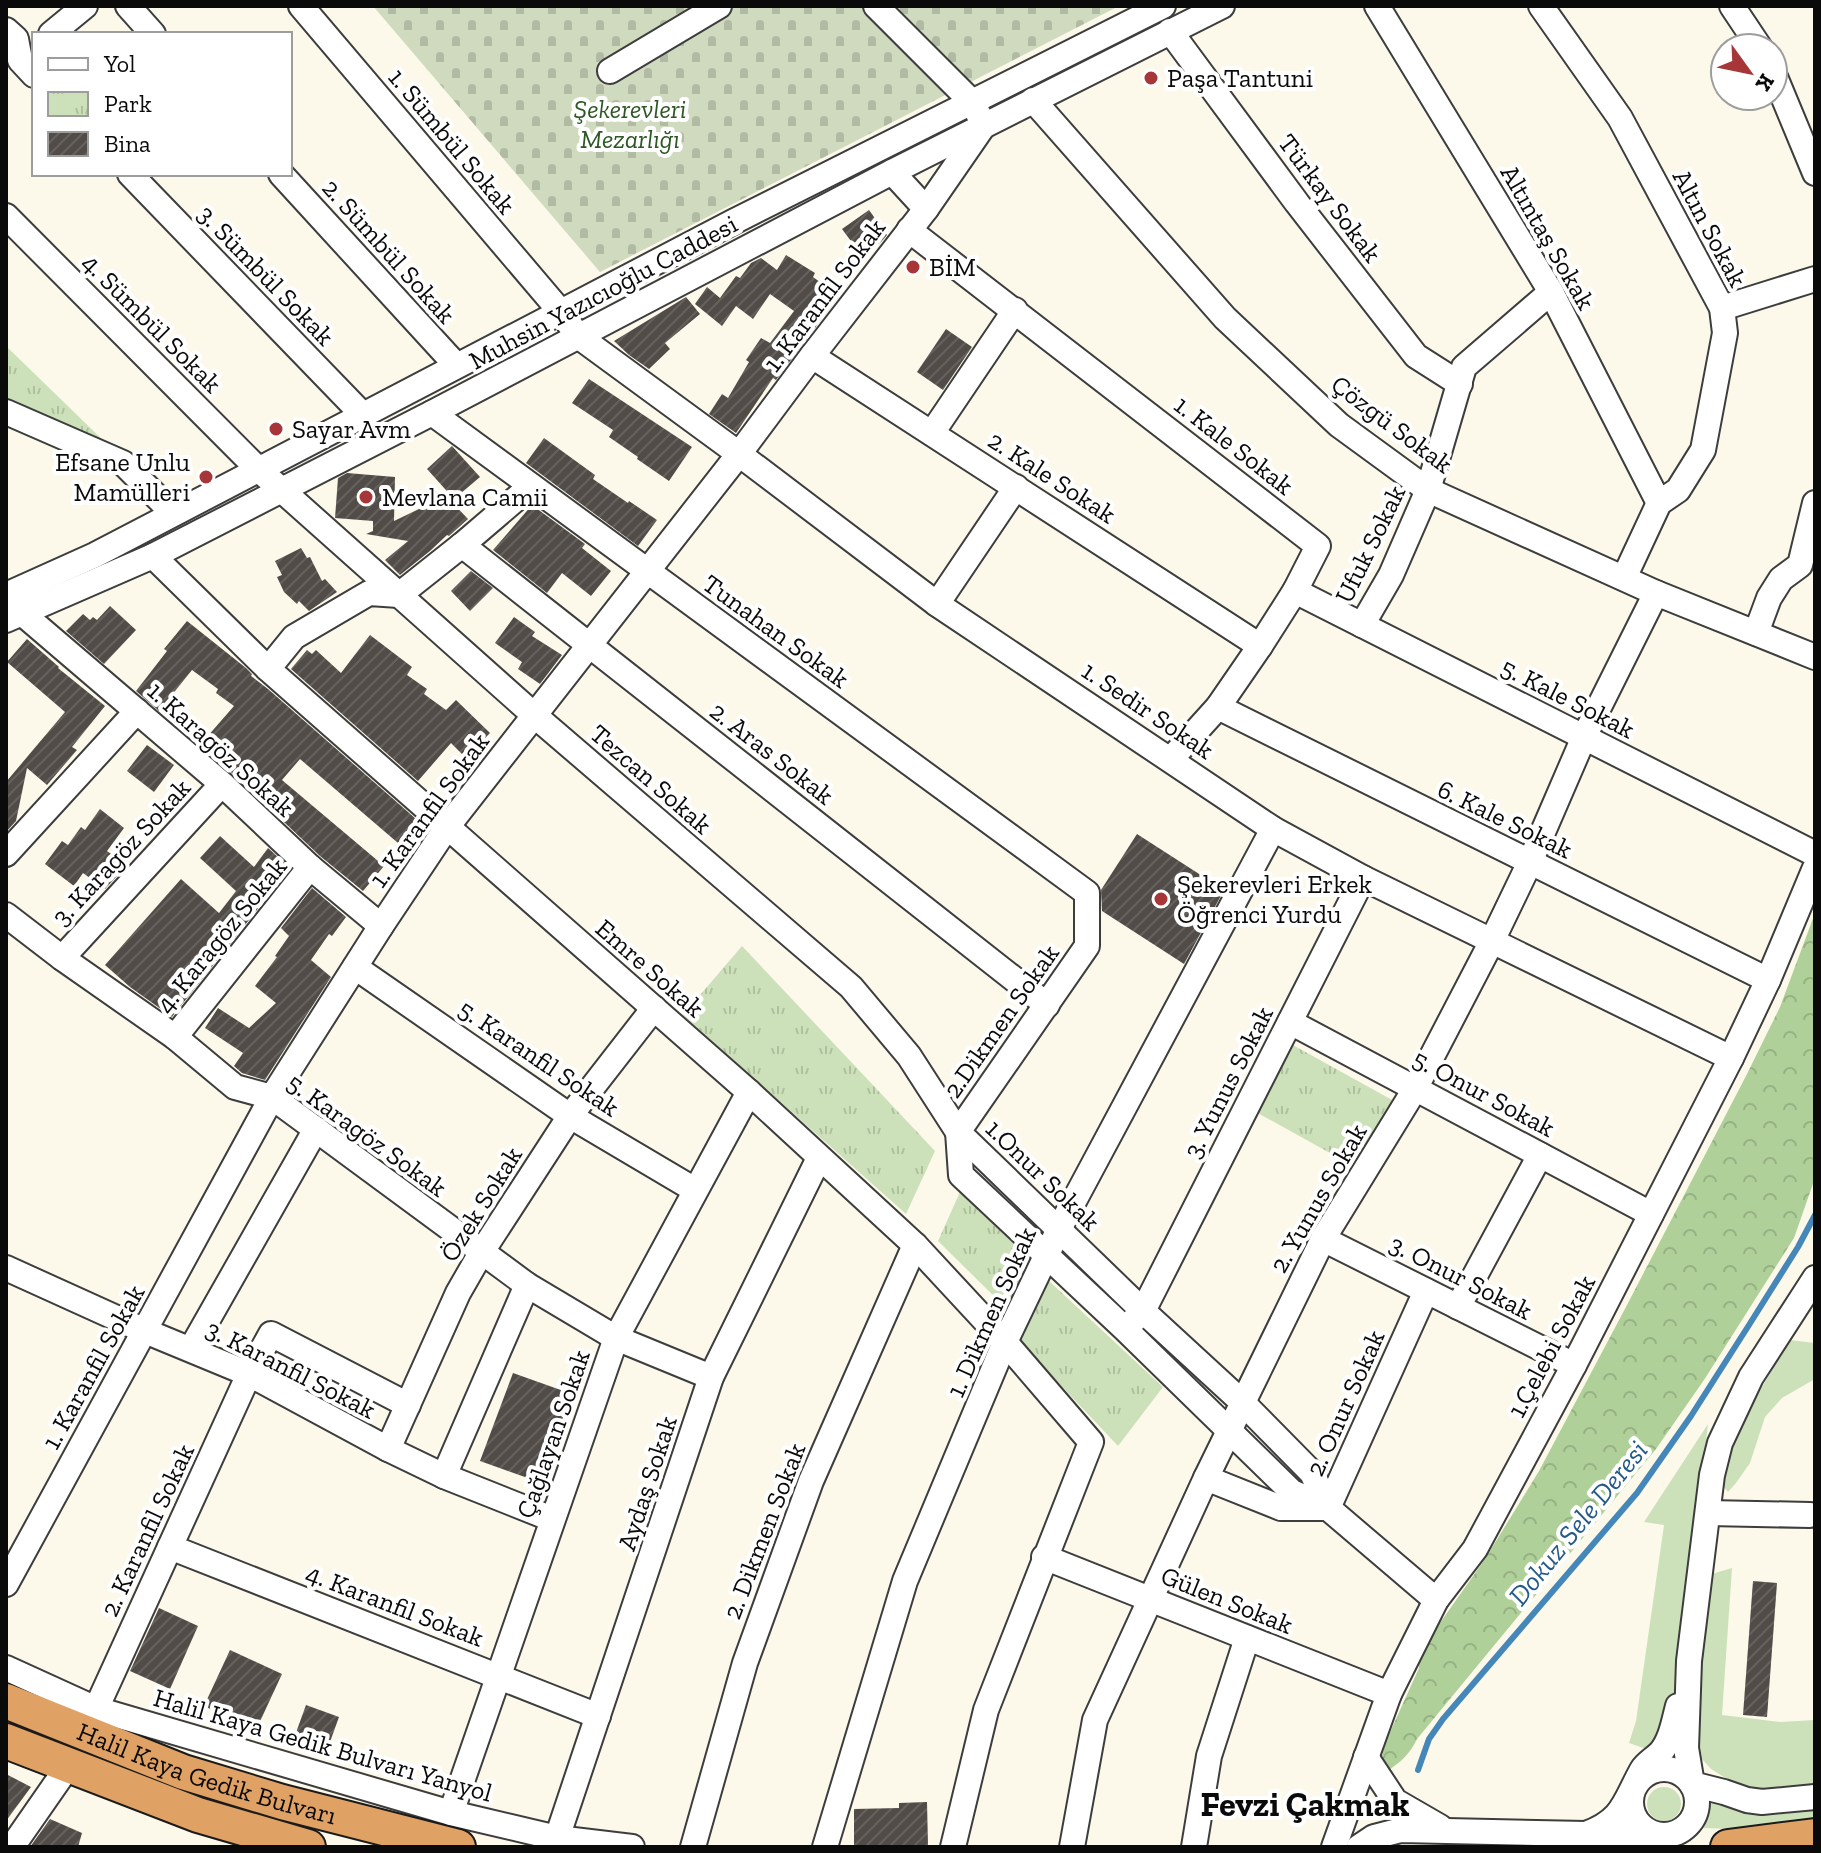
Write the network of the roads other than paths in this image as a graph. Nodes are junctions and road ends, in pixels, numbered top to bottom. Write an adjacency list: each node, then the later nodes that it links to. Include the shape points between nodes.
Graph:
1 (85, 6): 13 (street)
2 (128, 6): 14 (street)
3 (301, 6): 33 (street, 1. Sümbül Sokak)
4 (719, 6): 17 (street)
5 (876, 6): 19 (street)
6 (1163, 6): 19 (street, Muhsin Yazıcıoğlu Caddesi)
7 (1222, 6): 12 (street, Muhsin Yazıcıoğlu Caddesi)
8 (1377, 6): 30 (street, Altıntaş Sokak)
9 (1541, 6): 31 (street, Altın Sokak, via 1620,118)
10 (1732, 6): 15 (street)
11 (6, 30): 16 (street, via 16,39)
12 (1170, 31): 18 (street, Muhsin Yazıcıoğlu Caddesi); 37 (street, Türkay Sokak, via 1416,356)
13 (53, 32)
14 (151, 32)
15 (1749, 32)
16 (23, 63)
17 (610, 71)
18 (1033, 100): 21 (street, Muhsin Yazıcıoğlu Caddesi); 46 (street, Çözgü Sokak, via 1225,318 1339,425)
19 (972, 102): 21 (street); 33 (street, Muhsin Yazıcıoğlu Caddesi)
20 (1789, 110): 23 (street)
21 (984, 125): 22 (street, Muhsin Yazıcıoğlu Caddesi); 26 (street, 1. Karanfil Sokak)
22 (892, 172): 26 (street); 34 (street, Muhsin Yazıcıoğlu Caddesi)
23 (1815, 173)
24 (132, 176): 40 (street, 3. Sümbül Sokak)
25 (283, 176): 36 (street, 2. Sümbül Sokak)
26 (926, 209): 28 (street, 1. Karanfil Sokak)
27 (6, 216): 43 (street, 4. Sümbül Sokak)
28 (909, 230): 32 (street, 1. Kale Sokak); 35 (street, 1. Karanfil Sokak)
29 (1815, 279): 31 (street)
30 (1551, 292): 37 (street, Ufuk Sokak, via 1464,367); 48 (street, Altıntaş Sokak)
31 (1722, 308): 48 (street, Altın Sokak, via 1725,333 1703,450 1678,490)
32 (1015, 310): 41 (street); 55 (street, 1. Kale Sokak, via 1318,546)
33 (560, 311): 34 (street, 1. Sümbül Sokak); 36 (street, Muhsin Yazıcıoğlu Caddesi)
34 (578, 336): 39 (street, Muhsin Yazıcıoğlu Caddesi); 42 (street, 1. Sedir Sokak)
35 (812, 356): 41 (street, 2. Kale Sokak); 42 (street, 1. Karanfil Sokak)
36 (456, 365): 40 (street, Muhsin Yazıcıoğlu Caddesi)
37 (1460, 384): 46 (street, Ufuk Sokak)
38 (6, 412): 50 (street, via 123,463)
39 (432, 413): 44 (street, Tunahan Sokak); 47 (street, Muhsin Yazıcıoğlu Caddesi)
40 (362, 414): 43 (street, Muhsin Yazıcıoğlu Caddesi)
41 (932, 433): 45 (street, 2. Kale Sokak)
42 (739, 454): 53 (street, 1. Karanfil Sokak); 59 (street, 1. Sedir Sokak)
43 (258, 469): 47 (street, 4. Sümbül Sokak); 50 (street, Muhsin Yazıcıoğlu Caddesi)
44 (531, 486): 51 (street); 53 (street, Tunahan Sokak)
45 (1016, 487): 59 (street); 64 (street, 2. Kale Sokak)
46 (1428, 490): 54 (street, Çözgü Sokak); 61 (street, Ufuk Sokak, via 1391,575)
47 (282, 491): 52 (street, Muhsin Yazıcıoğlu Caddesi); 58 (street, Tezcan Sokak)
48 (1659, 503): 54 (street, Altın Sokak)
49 (1815, 503): 62 (street, via 1800,565 1781,579)
50 (173, 513): 57 (street, Muhsin Yazıcıoğlu Caddesi)
51 (462, 545): 58 (street); 63 (street, 2. Aras Sokak)
52 (153, 556): 60 (street, Muhsin Yazıcıoğlu Caddesi); 66 (street, Emre Sokak)
53 (648, 572): 63 (street, 1. Karanfil Sokak); 81 (street, Tunahan Sokak)
54 (1624, 578): 56 (street, Çözgü Sokak)
55 (1295, 591): 61 (street, 5. Kale Sokak); 64 (street, 1. Kale Sokak)
56 (1656, 593): 62 (street, Çözgü Sokak); 70 (street, 2. Yunus Sokak)
57 (6, 595)
58 (399, 595): 66 (street, via 369,593 294,637); 69 (street, Tezcan Sokak)
59 (937, 604): 71 (street, 1. Sedir Sokak)
60 (14, 617): 68 (street, 1. Karagöz Sokak)
61 (1362, 625): 70 (street, 5. Kale Sokak)
62 (1756, 633): 65 (street, Çözgü Sokak)
63 (589, 644): 69 (street, 1. Karanfil Sokak); 88 (street, 2. Aras Sokak)
64 (1260, 646): 67 (street, 1. Kale Sokak)
65 (1815, 657)
66 (268, 669): 73 (street, Emre Sokak)
67 (1218, 707): 71 (street, 1. Kale Sokak); 77 (street, 6. Kale Sokak)
68 (137, 711): 72 (street, 1. Karagöz Sokak); 75 (street)
69 (534, 715): 73 (street, 1. Karanfil Sokak); 98 (street, Tezcan Sokak, via 851,987 909,1056)
70 (1584, 737): 76 (street, 5. Kale Sokak); 77 (street, 2. Yunus Sokak)
71 (1171, 759): 74 (street, 1. Sedir Sokak)
72 (222, 784): 78 (street, 1. Karagöz Sokak); 85 (street, 3. Karagöz Sokak)
73 (447, 827): 83 (street, 1. Karanfil Sokak); 89 (street, Emre Sokak)
74 (1273, 829): 80 (street, 1. Sedir Sokak); 103 (street, 1. Dikmen Sokak)
75 (6, 854)
76 (1815, 854)
77 (1530, 862): 84 (street, 2. Yunus Sokak); 87 (street, 6. Kale Sokak)
78 (310, 867): 83 (street, 1. Karagöz Sokak); 91 (street, 4. Karagöz Sokak)
79 (1815, 868): 87 (street, 1.Çelebi Sokak)
80 (1363, 878): 84 (street, 1. Sedir Sokak); 90 (street, 3. Yunus Sokak)
81 (1087, 893): 88 (street, 2.Dikmen Sokak, via 1087,946)
82 (6, 915): 85 (street, 5. Karagöz Sokak)
83 (381, 926): 86 (street, 1. Karanfil Sokak)
84 (1492, 941): 92 (street, 1. Sedir Sokak); 93 (street, 2. Yunus Sokak)
85 (62, 958): 91 (street, 5. Karagöz Sokak)
86 (355, 967): 95 (street, 1. Karanfil Sokak); 96 (street, 5. Karanfil Sokak)
87 (1768, 980): 92 (street, 1.Çelebi Sokak)
88 (1047, 1005): 98 (street, 2.Dikmen Sokak)
89 (654, 1008): 94 (street, Emre Sokak); 96 (street, Özek Sokak)
90 (1290, 1022): 93 (street, 5. Onur Sokak); 113 (street, 3. Yunus Sokak)
91 (175, 1037): 95 (street, 5. Karagöz Sokak, via 235,1087)
92 (1731, 1058): 102 (street, 1.Çelebi Sokak)
93 (1415, 1089): 99 (street, 5. Onur Sokak); 104 (street, 2. Yunus Sokak)
94 (749, 1092): 100 (street, Emre Sokak); 101 (street, Çağlayan Sokak)
95 (272, 1097): 97 (street, 5. Karagöz Sokak); 115 (street, 1. Karanfil Sokak)
96 (570, 1116): 101 (street, 5. Karanfil Sokak); 106 (street, Özek Sokak)
97 (316, 1129): 106 (street, 5. Karagöz Sokak); 118 (street)
98 (958, 1132): 103 (street, 1.Onur Sokak); 107 (street, 1.Onur Sokak, via 961,1175)
99 (1540, 1155): 102 (street, 5. Onur Sokak); 112 (street)
100 (819, 1158): 105 (street, Emre Sokak); 121 (street, Aydaş Sokak)
101 (695, 1190): 116 (street, Çağlayan Sokak)
102 (1651, 1214): 119 (street, 1.Çelebi Sokak)
103 (1059, 1229): 107 (street, 1. Dikmen Sokak); 113 (street, 1.Onur Sokak)
104 (1323, 1239): 111 (street, 3. Onur Sokak); 122 (street, 2. Yunus Sokak)
105 (915, 1245): 117 (street, Emre Sokak); 161 (street, 2. Dikmen Sokak, via 811,1481 745,1663)
106 (481, 1253): 110 (street, 5. Karagöz Sokak); 123 (street, Özek Sokak)
107 (1046, 1255): 114 (street, 1.Onur Sokak); 117 (street, 1. Dikmen Sokak)
108 (6, 1268): 115 (street, 3. Karanfil Sokak)
109 (1815, 1278): 129 (street, via 1733,1414 1720,1443)
110 (527, 1285): 116 (street, 5. Karagöz Sokak); 126 (street)
111 (1426, 1291): 112 (street, 3. Onur Sokak); 128 (street, 2. Onur Sokak)
112 (1458, 1307): 119 (street, 3. Onur Sokak)
113 (1143, 1311): 114 (street, 3. Yunus Sokak); 122 (street, 1.Onur Sokak)
114 (1125, 1329): 124 (street, 1.Onur Sokak)
115 (145, 1331): 118 (street, 3. Karanfil Sokak); 134 (street, 1. Karanfil Sokak)
116 (616, 1338): 121 (street, 5. Karagöz Sokak); 131 (street, Çağlayan Sokak)
117 (1005, 1342): 133 (street, Emre Sokak, via 1091,1442); 162 (street, 1. Dikmen Sokak, via 905,1581)
118 (191, 1349): 120 (street, 3. Karanfil Sokak)
119 (1574, 1365): 136 (street, 1.Çelebi Sokak, via 1475,1549)
120 (249, 1374): 123 (street, 2. Karanfil Sokak, via 271,1334); 125 (street, 3. Karanfil Sokak); 132 (street, 2. Karanfil Sokak)
121 (711, 1377): 144 (street, Aydaş Sokak)
122 (1242, 1402): 124 (street, 2. Yunus Sokak); 128 (street, 1.Onur Sokak, via 1312,1473)
123 (408, 1405): 125 (street, Özek Sokak)
124 (1229, 1430): 127 (street, 2. Yunus Sokak); 128 (street, 1.Onur Sokak, via 1292,1492)
125 (388, 1449): 126 (street, 3. Karanfil Sokak)
126 (444, 1476): 131 (street, 3. Karanfil Sokak)
127 (1206, 1478): 128 (street, 2. Onur Sokak, via 1281,1508); 135 (street, 2. Yunus Sokak)
128 (1328, 1508): 136 (street, 1.Onur Sokak)
129 (1708, 1513): 130 (street); 138 (street)
130 (1810, 1515)
131 (552, 1519): 140 (street, Çağlayan Sokak)
132 (170, 1547): 140 (street, 4. Karanfil Sokak); 143 (street, 2. Karanfil Sokak)
133 (1044, 1557): 135 (street, Gülen Sokak); 163 (street, via 986,1710)
134 (6, 1584)
135 (1151, 1599): 137 (street, Gülen Sokak); 164 (street, 2. Yunus Sokak, via 1095,1720)
136 (1436, 1600): 141 (street, 1.Çelebi Sokak)
137 (1247, 1638): 141 (street, Gülen Sokak); 165 (street, via 1209,1756)
138 (1689, 1661): 148 (street, via 1686,1748); 149 (street, via 1672,1731)
139 (6, 1668): 143 (street, Halil Kaya Gedik Bulvarı Yanyol)
140 (498, 1676): 144 (street, 4. Karanfil Sokak); 151 (street, Çağlayan Sokak)
141 (1389, 1694): 146 (street, 1.Çelebi Sokak)
142 (6, 1701): 159 (highway, Halil Kaya Gedik Bulvarı, via 183,1772)
143 (96, 1709): 151 (street, Halil Kaya Gedik Bulvarı Yanyol)
144 (598, 1716): 156 (street, Aydaş Sokak)
145 (6, 1741): 147 (highway, Halil Kaya Gedik Bulvarı)
146 (1366, 1757): 152 (street, via 1395,1801); 166 (street, 1.Çelebi Sokak); 167 (street)
147 (69, 1765): 157 (street); 158 (highway, Halil Kaya Gedik Bulvarı, via 198,1815)
148 (1692, 1784): 149 (street, via 1680,1772 1663,1769 1646,1774); 150 (street, via 1762,1802); 154 (street, via 1697,1794 1695,1815 1681,1831)
149 (1635, 1787): 153 (street, via 1617,1816); 154 (street, via 1631,1804 1637,1821)
150 (1815, 1797)
151 (451, 1813): 156 (street, Halil Kaya Gedik Bulvarı Yanyol)
152 (1449, 1832): 153 (street); 167 (street, via 1401,1830)
153 (1586, 1834): 154 (street)
154 (1660, 1835)
155 (1815, 1836): 168 (highway)
156 (557, 1838): 160 (street, Halil Kaya Gedik Bulvarı Yanyol)
157 (12, 1847)
158 (308, 1847)
159 (458, 1847)
160 (632, 1847)
161 (693, 1847)
162 (825, 1847)
163 (953, 1847)
164 (1072, 1847)
165 (1194, 1847)
166 (1334, 1847)
167 (1358, 1847)
168 (1728, 1847)

